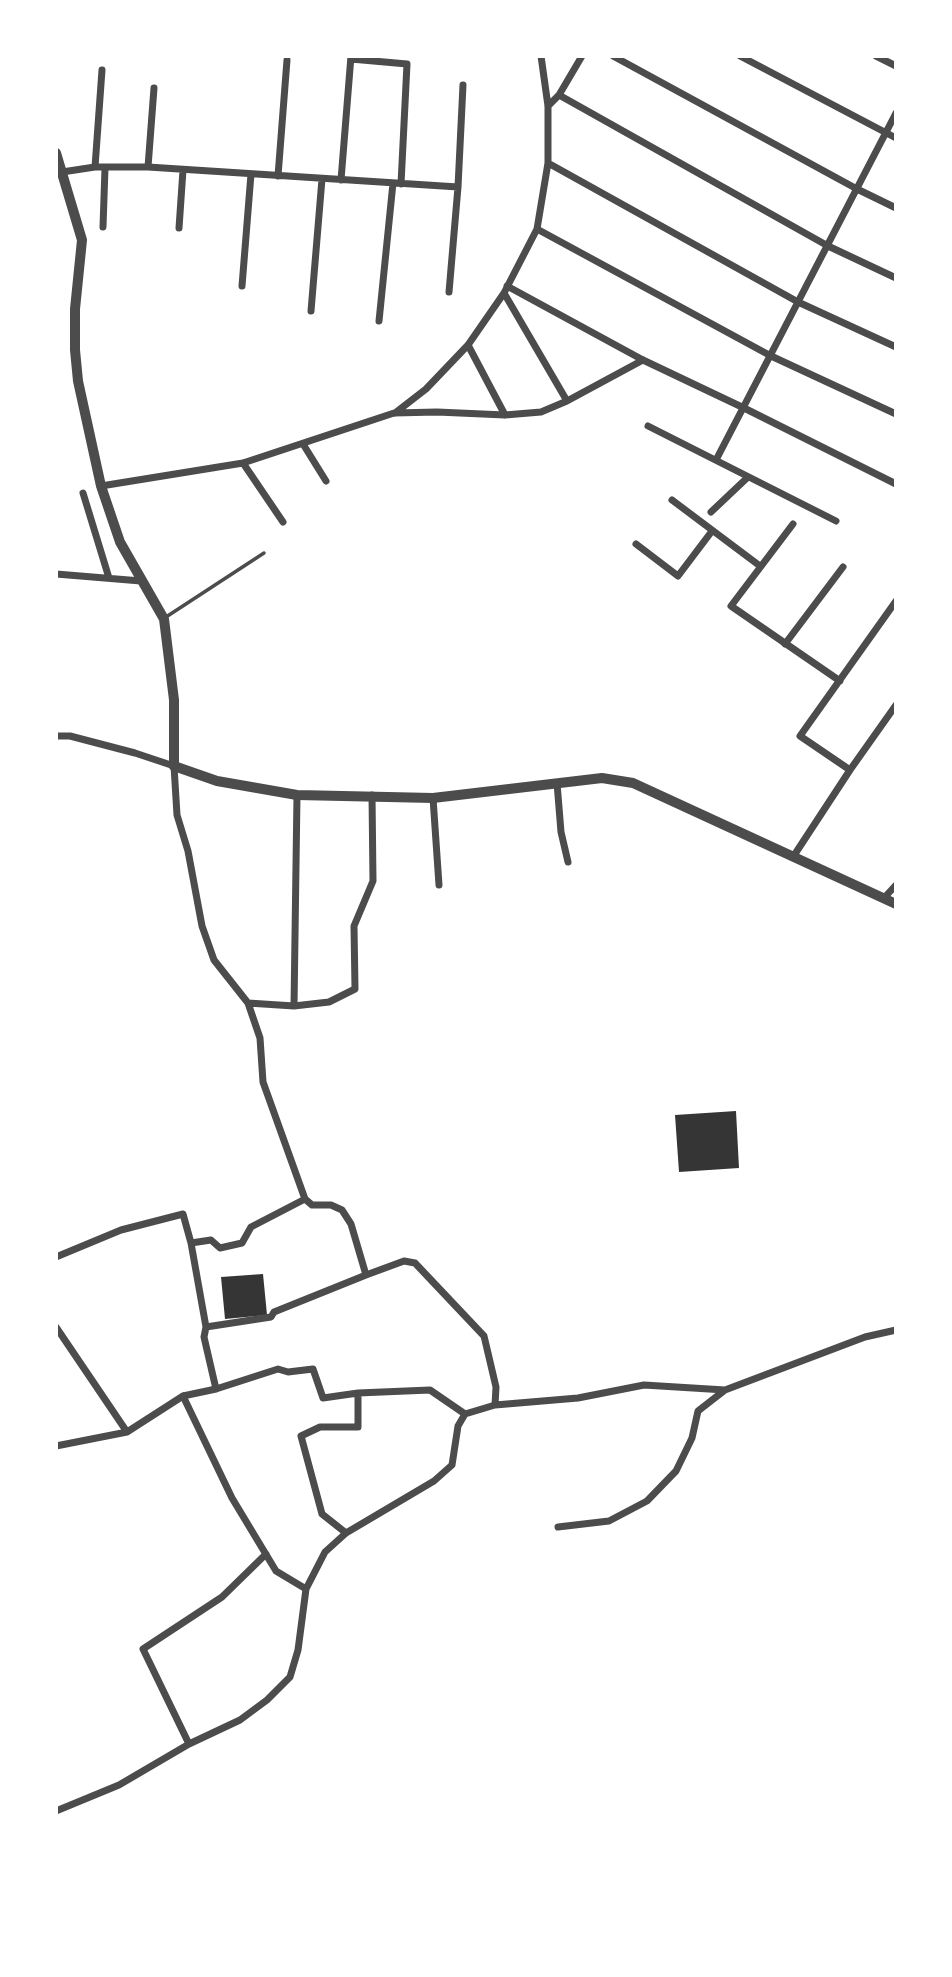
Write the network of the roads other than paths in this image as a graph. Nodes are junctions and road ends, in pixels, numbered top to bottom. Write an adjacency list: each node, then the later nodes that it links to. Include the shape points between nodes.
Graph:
1 (541, 56): 13 (street)
2 (582, 56): 12 (street)
3 (613, 56): 30 (street)
4 (740, 56): 15 (street)
5 (876, 56): 8 (street)
6 (351, 57): 27 (street); 28 (street, via 408,64)
7 (287, 60): 25 (street)
8 (896, 66)
9 (102, 70): 19 (street)
10 (463, 85): 29 (street)
11 (154, 88): 20 (street)
12 (559, 95): 13 (street); 35 (street)
13 (548, 106): 18 (street)
14 (896, 113): 15 (street)
15 (886, 133): 16 (street); 30 (street)
16 (896, 138)
17 (56, 153): 23 (street)
18 (548, 163): 34 (street); 40 (street)
19 (95, 167): 21 (street); 23 (street)
20 (148, 167): 21 (street); 22 (street)
21 (105, 168): 32 (street)
22 (183, 170): 24 (street); 33 (street)
23 (62, 172): 59 (street, via 82,240 75,350)
24 (251, 174): 25 (street); 37 (street)
25 (278, 176): 26 (street)
26 (322, 179): 27 (street); 41 (street)
27 (341, 180): 28 (street)
28 (397, 183): 29 (street); 42 (street)
29 (458, 187): 39 (street)
30 (857, 189): 31 (street); 35 (street)
31 (896, 208)
32 (103, 227)
33 (179, 228)
34 (537, 229): 38 (street); 45 (street)
35 (828, 246): 36 (street); 40 (street)
36 (896, 278)
37 (242, 286)
38 (506, 290): 43 (street); 46 (street); 47 (street)
39 (449, 292)
40 (798, 302): 44 (street); 45 (street)
41 (311, 311)
42 (379, 321)
43 (468, 345): 49 (street, via 426,389); 51 (street)
44 (896, 347)
45 (771, 355): 48 (street); 50 (street)
46 (643, 360): 47 (street); 48 (street)
47 (567, 401): 51 (street, via 541,412)
48 (744, 408): 54 (street); 58 (street)
49 (394, 413): 51 (street); 53 (street)
50 (896, 414)
51 (505, 415)
52 (648, 426): 54 (street)
53 (303, 444): 55 (street); 57 (street)
54 (716, 460): 56 (street)
55 (243, 463): 59 (street); 64 (street)
56 (748, 477): 62 (street); 63 (street)
57 (326, 481)
58 (896, 484)
59 (101, 486): 73 (street, via 120,542)
60 (83, 493): 72 (street)
61 (672, 500): 66 (street)
62 (711, 512)
63 (836, 521)
64 (284, 522)
65 (793, 524): 69 (street)
66 (712, 531): 67 (street, via 678,576); 69 (street)
67 (636, 544)
68 (264, 553): 75 (lane)
69 (760, 566): 76 (street, via 731,606)
70 (843, 567): 76 (street)
71 (56, 575): 72 (street)
72 (109, 578): 73 (street)
73 (141, 581): 75 (street)
74 (896, 601): 77 (street)
75 (164, 618): 80 (street, via 174,700)
76 (785, 644): 77 (street)
77 (839, 681): 81 (street, via 800,736)
78 (896, 705): 81 (street)
79 (56, 736): 80 (street, via 135,752)
80 (174, 766): 83 (street, via 218,781); 92 (street, via 177,815 202,926 214,960)
81 (850, 770): 86 (street)
82 (557, 783): 85 (street); 86 (street, via 602,778 633,783); 87 (street)
83 (297, 795): 84 (street); 93 (street)
84 (372, 795): 85 (street); 93 (street, via 373,881 354,926 355,989 329,1002)
85 (433, 797): 88 (street)
86 (793, 857): 90 (street)
87 (568, 862)
88 (439, 885)
89 (896, 885): 90 (street)
90 (884, 898): 91 (street)
91 (896, 904)
92 (248, 1003): 93 (street); 94 (street, via 260,1038 263,1082)
93 (293, 1006)
94 (304, 1199): 95 (street, via 251,1227 242,1242 220,1248 211,1240); 97 (street, via 312,1205 342,1210 351,1224)
95 (191, 1243): 96 (street, via 183,1214 121,1230); 99 (street)
96 (56, 1257)
97 (366, 1275): 99 (street, via 271,1317); 105 (street, via 404,1261 415,1263 484,1336 496,1387)
98 (56, 1327): 107 (street)
99 (206, 1327): 101 (street, via 204,1337)
100 (896, 1330): 102 (street, via 865,1337)
101 (216, 1389): 103 (street, via 278,1368 288,1373 313,1369 323,1398); 104 (street)
102 (725, 1390): 105 (street, via 644,1385 578,1398); 109 (street, via 698,1411 692,1438 676,1471 647,1501 609,1521)
103 (358, 1392): 106 (street, via 430,1390); 110 (street, via 358,1427 320,1427 301,1436 322,1514)
104 (183, 1396): 107 (street); 111 (street, via 232,1498)
105 (495, 1405): 106 (street)
106 (465, 1414): 110 (street, via 458,1426 452,1465 434,1481)
107 (127, 1432): 108 (street)
108 (56, 1446)
109 (558, 1527)
110 (346, 1533): 112 (street, via 325,1552)
111 (267, 1554): 112 (street, via 276,1571); 113 (street, via 222,1597 143,1649)
112 (306, 1589): 113 (street, via 290,1677 240,1720)
113 (190, 1744): 114 (street, via 119,1785)
114 (56, 1811)

